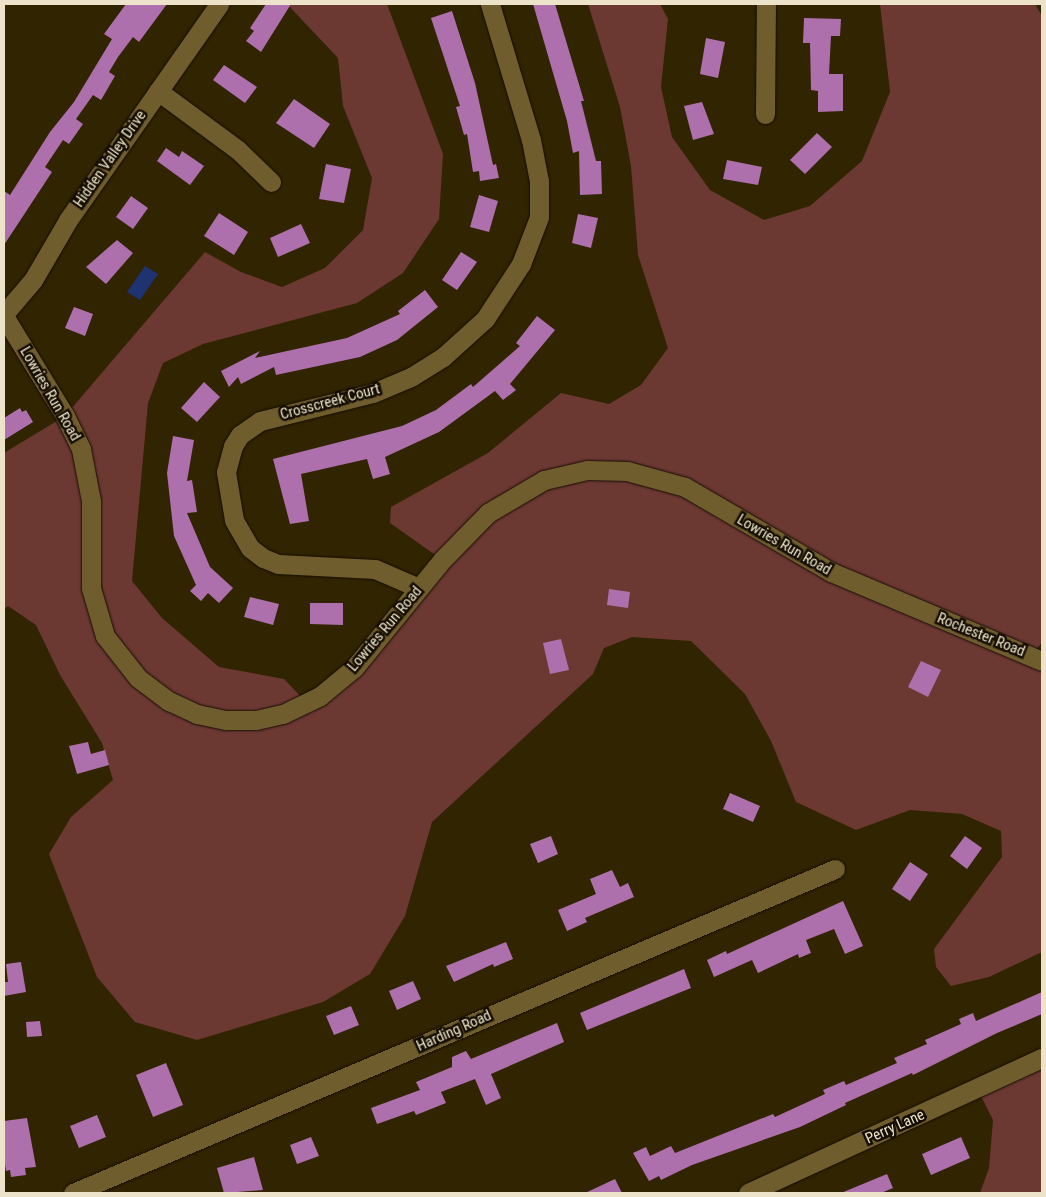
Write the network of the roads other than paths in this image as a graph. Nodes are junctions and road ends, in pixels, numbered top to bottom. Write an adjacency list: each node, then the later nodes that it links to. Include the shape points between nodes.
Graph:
1 (219, 4): 4 (street, Hidden Valley Drive)
2 (490, 4): 8 (street, Crosscreek Court, via 531,140 539,181 539,217 521,264 485,319 443,357 411,377 373,393 260,422 240,435 233,446 226,472 230,506 237,528 250,548 263,558 278,564 375,569)
3 (766, 4): 5 (street)
4 (158, 91): 6 (street, via 238,150); 7 (street, Hidden Valley Drive, via 68,220 33,280)
5 (765, 114)
6 (271, 182)
7 (4, 315): 8 (street, Lowries Run Road, via 65,416 81,449 91,501 91,588 102,630 123,663 169,701 197,714 226,720 256,720 295,710 320,696 354,668)
8 (419, 588): 9 (street, Lowries Run Road, via 472,527 505,500 544,480 572,472 607,469 648,475 685,486 792,552)
9 (920, 610): 10 (street, Rochester Road, via 995,638)
10 (1042, 661)
11 (835, 869): 13 (street, Harding Road)
12 (1042, 1058): 14 (street, Perry Lane)
13 (73, 1193)
14 (748, 1193)

